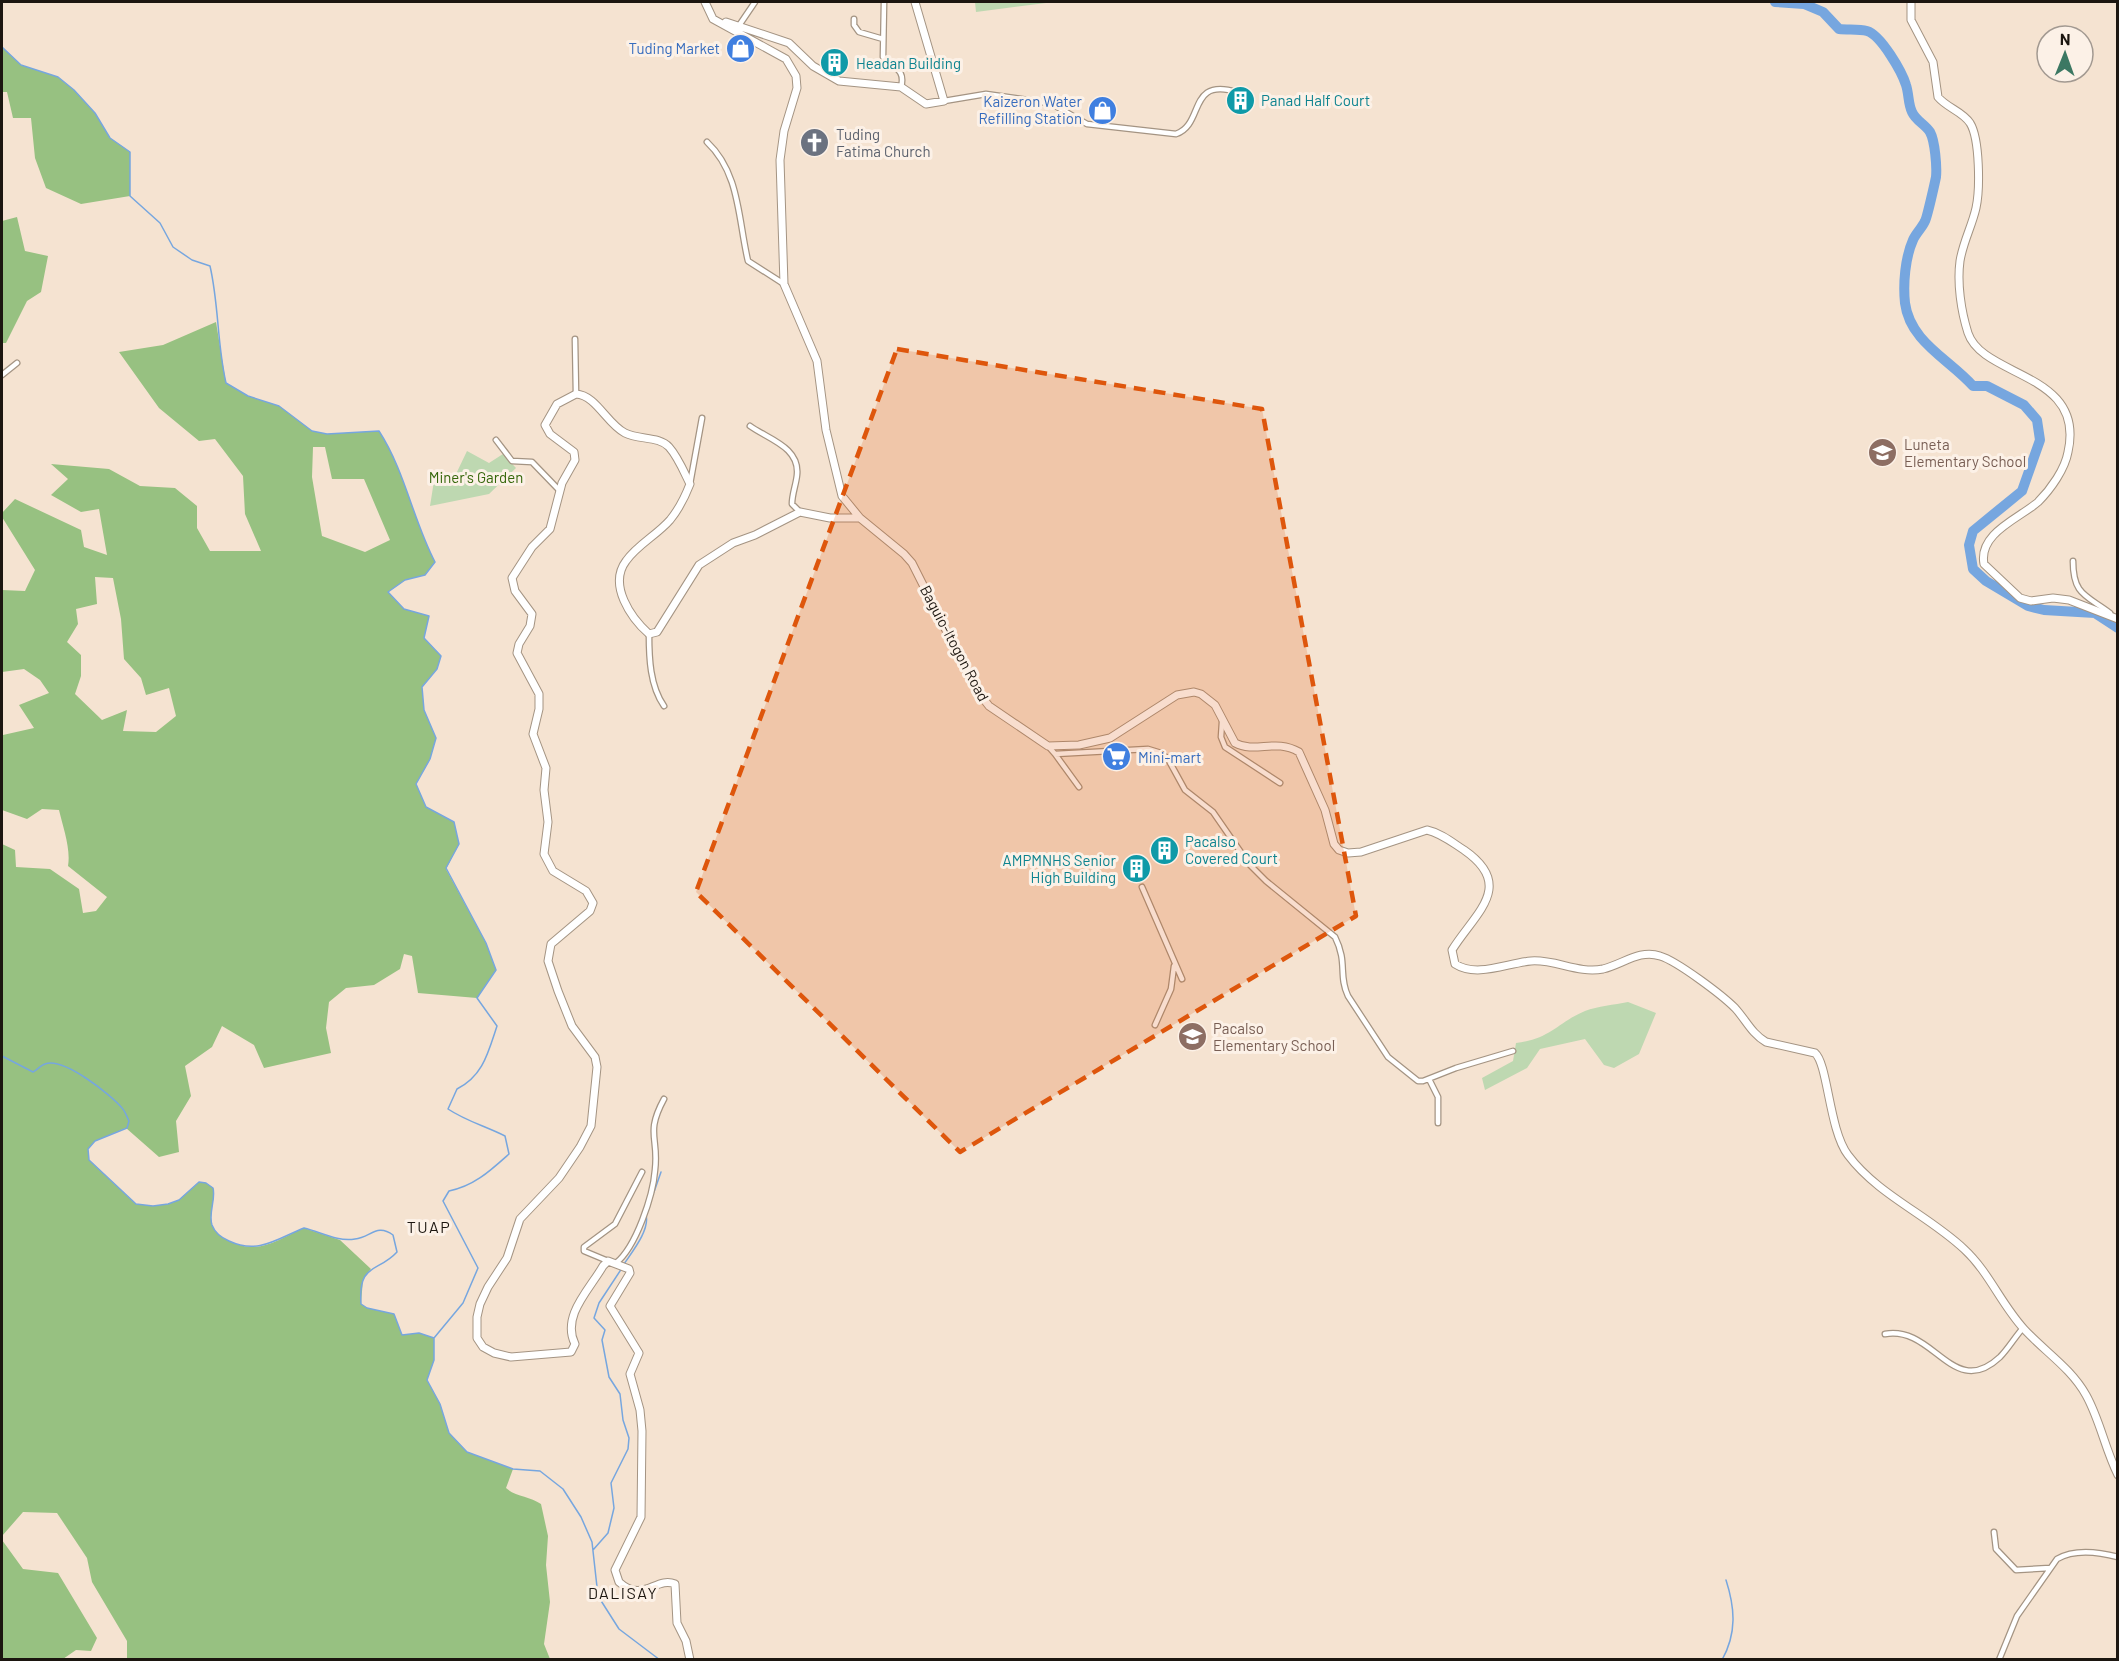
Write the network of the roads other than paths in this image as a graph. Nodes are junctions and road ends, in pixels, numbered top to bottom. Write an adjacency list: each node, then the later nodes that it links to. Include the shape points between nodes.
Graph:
1 (705, 2): 7 (street)
2 (755, 2): 8 (street)
3 (915, 2): 12 (street)
4 (1911, 2): 27 (street, via 1911,20 1933,62 1938,97 1969,121 1977,148 1977,206 1960,262 1960,294 1968,333 1977,348 2039,384 2058,400 2068,423 2068,453 2055,479 2039,500 1997,531 1984,552 1984,564 2020,598 2069,600)
5 (884, 3): 9 (street)
6 (854, 18): 9 (street, via 855,29)
7 (713, 19): 8 (street); 14 (street, Baguio-Itogon Road, via 786,59 796,76 797,88 780,160)
8 (738, 27): 10 (street, via 789,43 819,70 840,81)
9 (883, 39): 10 (street, via 883,57 903,75)
10 (901, 87): 12 (street, via 926,104)
11 (1237, 92): 12 (street, via 1218,90 1204,94 1187,129 1176,134 1087,124 1052,104 986,94)
12 (944, 101)
13 (707, 142): 14 (street, via 723,160 734,191 748,261)
14 (784, 284): 25 (street, Baguio-Itogon Road, via 817,361 836,481 842,496)
15 (575, 339): 18 (street)
16 (17, 363): 17 (street)
17 (2, 375)
18 (576, 394): 22 (street, via 587,396 625,433 664,443); 23 (street, via 557,404 544,426 572,449 575,460)
19 (702, 418): 22 (street)
20 (750, 426): 24 (street, via 785,447 794,459 797,474 792,504)
21 (496, 440): 23 (street, via 512,461 532,462)
22 (690, 484): 28 (street, via 679,508 627,559 621,572 623,599)
23 (560, 491): 44 (street, via 550,529 532,547 512,585 532,614 517,653 539,694 533,734 546,768 548,822 544,854 553,871 586,891 592,903 591,911 557,936 548,961 572,1026 595,1057 596,1086 587,1135 559,1178 520,1219 507,1258 480,1304 477,1338 494,1353 511,1357 571,1352 571,1323 577,1306)
24 (800, 512): 25 (street); 28 (street, via 733,543 699,565 657,632)
25 (860, 518): 31 (street, Baguio-Itogon Road, via 912,563 983,700)
26 (2073, 561): 27 (street, via 2076,587)
27 (2116, 618)
28 (649, 634): 29 (street, via 649,663)
29 (664, 706)
30 (1222, 719): 31 (street, via 1209,699 1194,692 1185,693 1110,738); 33 (street, via 1225,747); 45 (street, via 1230,737 1241,747 1274,744 1299,752 1339,850 1361,852 1427,830 1477,859 1488,872 1490,893 1452,950 1455,964 1462,969 1532,961 1604,969 1634,956 1660,955 1734,1007 1759,1038 1815,1053 1823,1066 1832,1120 1858,1168 1965,1250 1989,1276)
31 (1048, 746): 32 (street)
32 (1055, 754): 34 (street); 40 (street, via 1139,748 1161,753 1185,790 1214,813 1249,864 1335,937 1343,952 1344,988 1388,1057 1411,1078)
33 (1280, 783)
34 (1079, 787)
35 (1142, 887): 36 (street)
36 (1174, 966): 37 (street); 38 (street, via 1171,989)
37 (1182, 979)
38 (1155, 1025)
39 (1513, 1051): 40 (street)
40 (1429, 1079): 42 (street, via 1438,1097)
41 (664, 1099): 44 (street, via 652,1126 656,1169 651,1191 635,1237)
42 (1438, 1123)
43 (642, 1172): 44 (street, via 615,1224 584,1247 584,1251)
44 (612, 1262): 51 (street, via 630,1273 610,1306 639,1353 630,1374 641,1420 642,1504 639,1524 615,1570 619,1582 634,1591 667,1582 675,1584 676,1617)
45 (2022, 1328): 46 (street, via 2001,1357 1984,1369 1967,1372 1907,1334); 47 (street, via 2080,1385)
46 (1885, 1334)
47 (2118, 1475)
48 (1994, 1532): 50 (street, via 1996,1549 2016,1570)
49 (2118, 1557): 50 (street, via 2103,1553 2069,1554 2056,1559)
50 (2050, 1568): 52 (street, via 2017,1616)
51 (690, 1659)
52 (1999, 1659)

